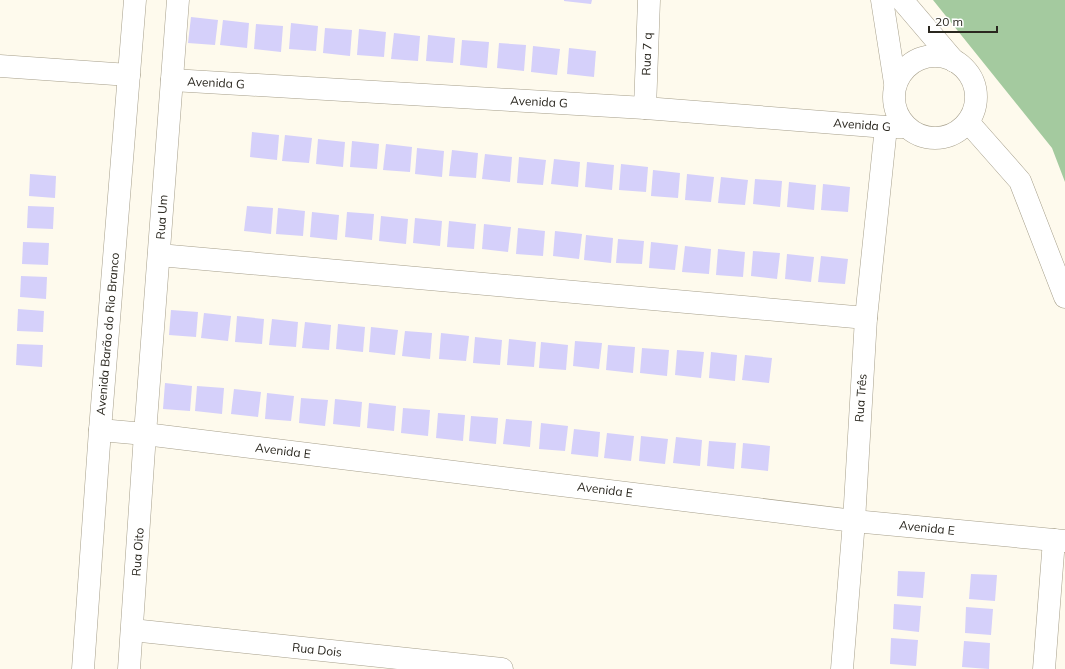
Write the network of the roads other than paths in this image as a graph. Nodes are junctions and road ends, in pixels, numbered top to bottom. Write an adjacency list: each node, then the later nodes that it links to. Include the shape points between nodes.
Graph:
1 (135, 0): 8 (street, Avenida Barão do Rio Branco)
2 (178, 0): 9 (street, Rua Um)
3 (649, 0): 11 (street, Rua 7 q)
4 (882, 0): 10 (street)
5 (902, 0): 6 (street)
6 (954, 61): 10 (street, via 943,57 919,58 909,64); 12 (street, via 971,77 975,88 974,112)
7 (0, 66): 8 (street)
8 (129, 76): 17 (street, Avenida Barão do Rio Branco)
9 (172, 80): 11 (street, Avenida G); 14 (street, Rua Um)
10 (895, 84): 13 (street, via 893,95 898,118)
11 (645, 108): 13 (street, Avenida G)
12 (968, 122): 13 (street, via 950,136 938,139 927,138); 15 (street, via 1020,181)
13 (896, 127): 16 (street, Rua Três)
14 (159, 255): 16 (street); 18 (street, Rua Um)
15 (1065, 297)
16 (866, 318): 19 (street, Rua Três)
17 (100, 430): 18 (street, Avenida E); 23 (street, Avenida Barão do Rio Branco)
18 (146, 434): 19 (street, Avenida E); 21 (street, Rua Oito)
19 (854, 521): 20 (street, Avenida E); 26 (street, Rua Três)
20 (1059, 541): 27 (street)
21 (132, 630): 22 (street, Rua Dois); 24 (street, Rua Oito)
22 (455, 667): 25 (street, Rua Dois)
23 (84, 669)
24 (129, 669)
25 (502, 669)
26 (842, 669)
27 (1044, 669)

